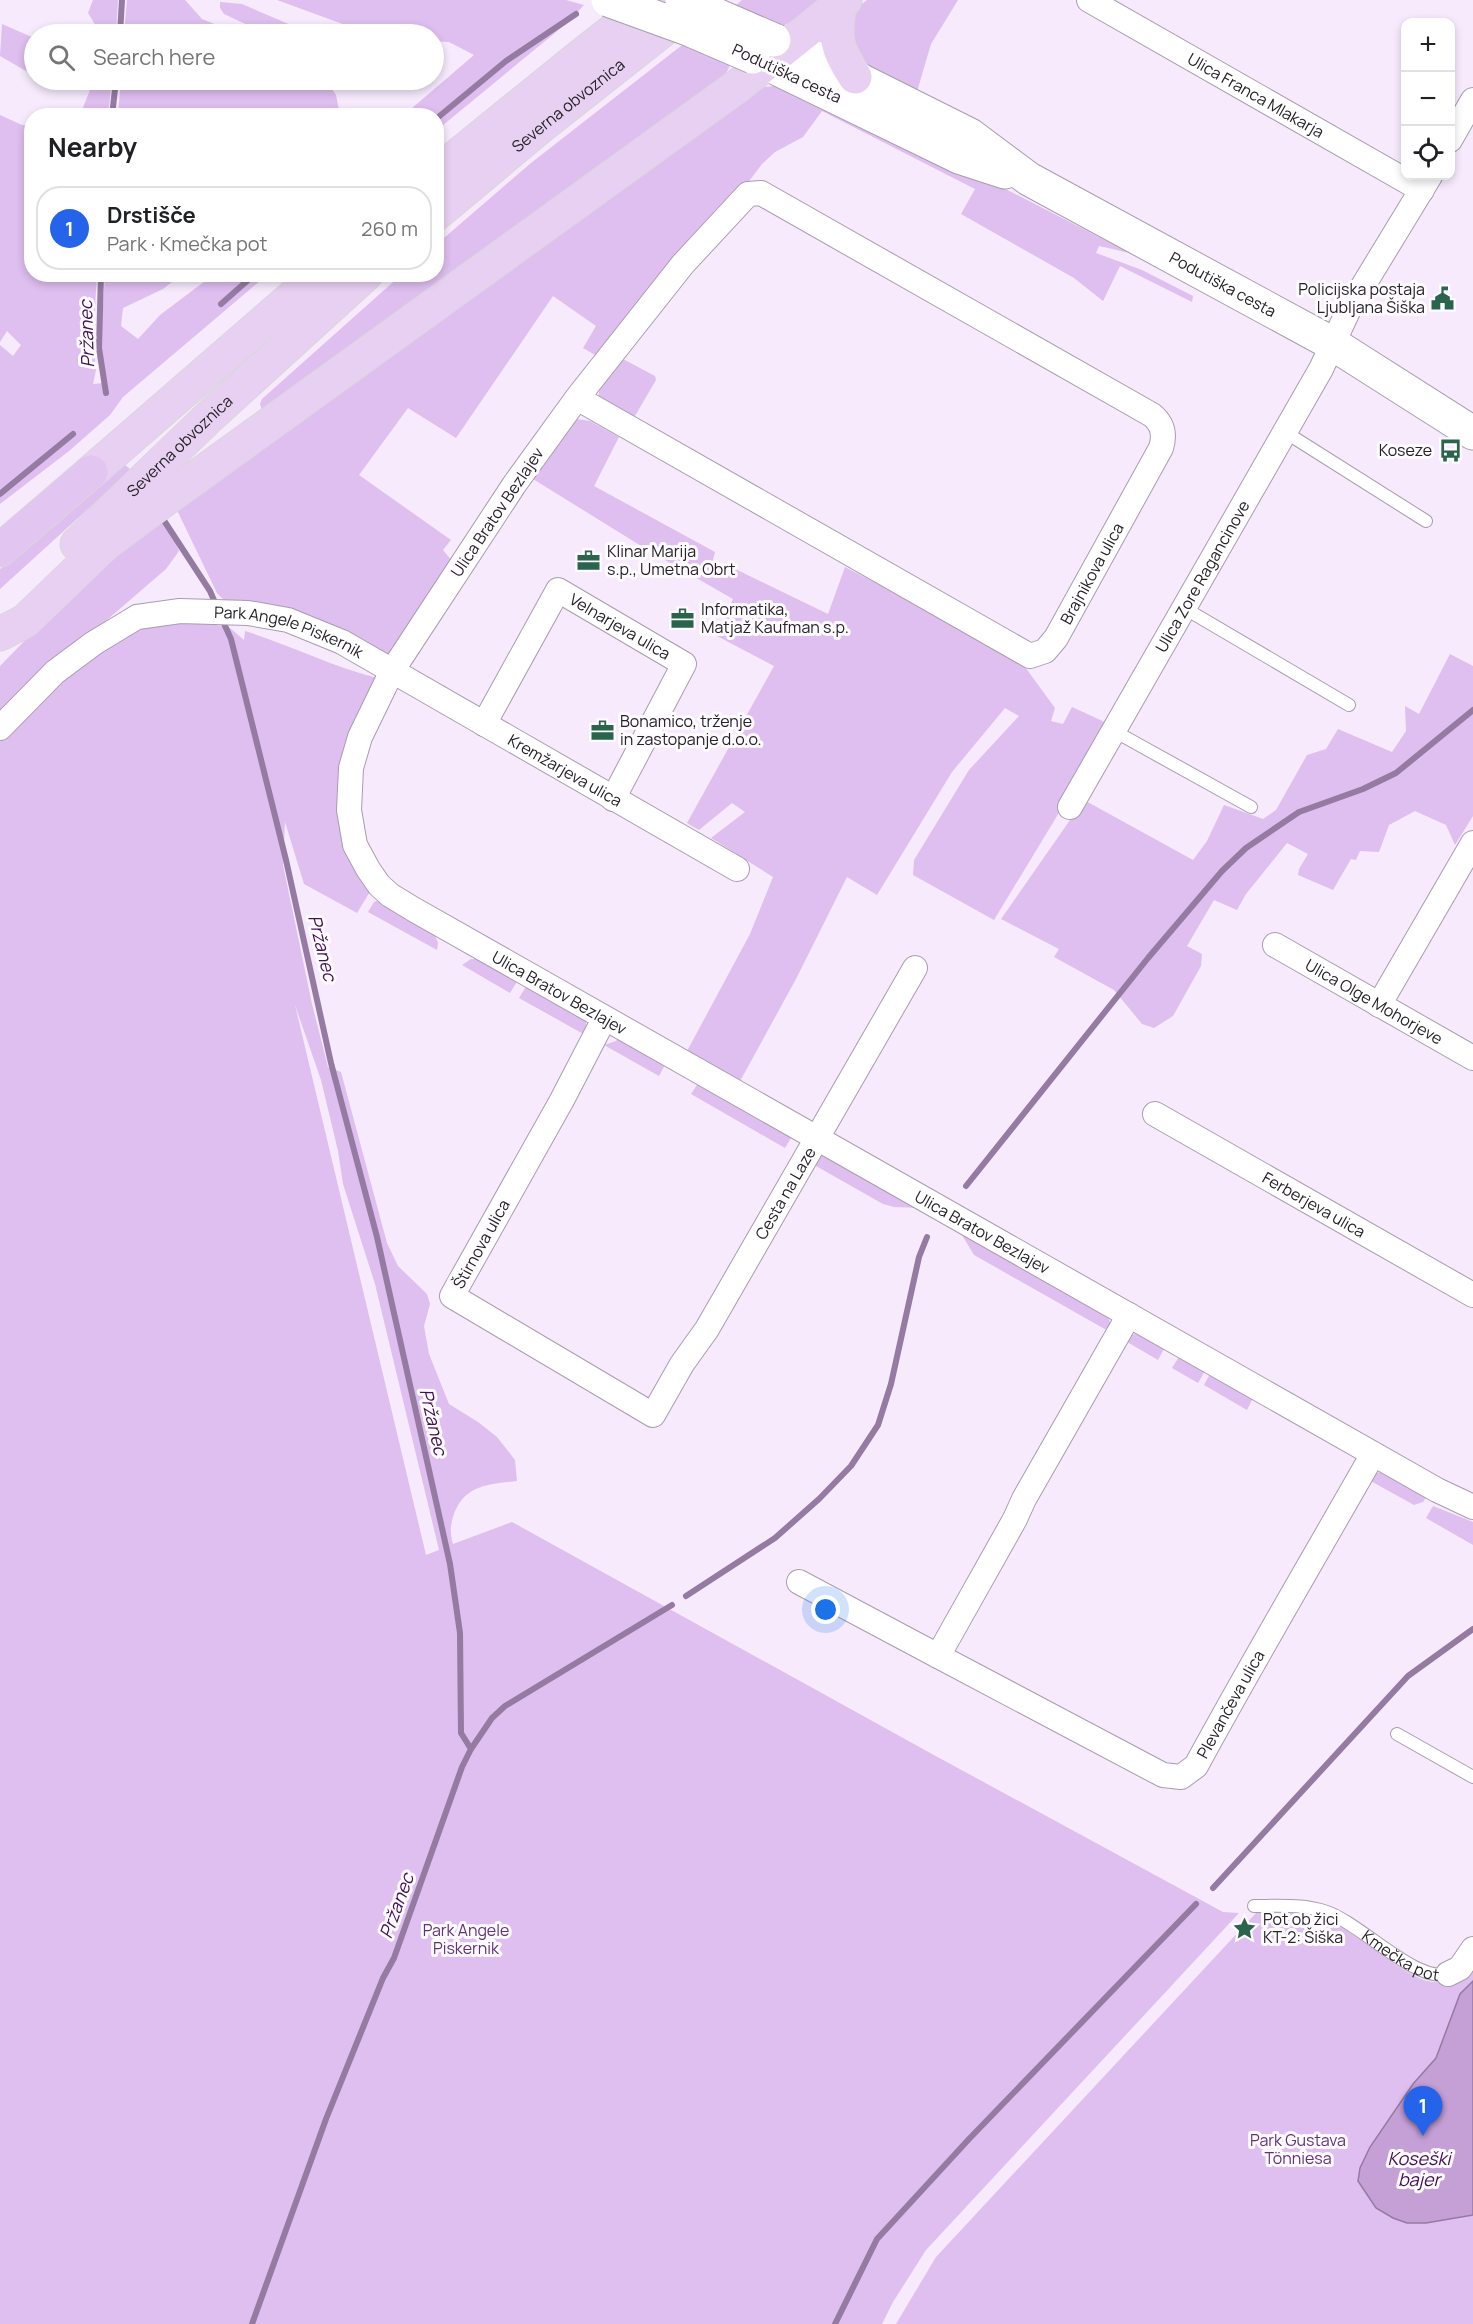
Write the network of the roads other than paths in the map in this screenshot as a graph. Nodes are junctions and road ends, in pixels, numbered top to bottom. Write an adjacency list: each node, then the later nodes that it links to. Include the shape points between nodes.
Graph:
1 (608, 0): 7 (main road, Podutiška cesta, bridge, via 688,29)
2 (652, 0): 11 (highway, Severna obvoznica)
3 (682, 0): 7 (main road, Podutiška cesta, bridge)
4 (702, 0): 15 (highway, Severna obvoznica)
5 (1089, 0): 13 (street, Ulica Franca Mlakarja)
6 (842, 2): 7 (highway); 8 (highway, via 836,40)
7 (771, 51): 8 (main road, Podutiška cesta); 12 (main road, Podutiška cesta, via 959,157); 28 (highway, via 105,544 25,621)
8 (855, 77): 12 (main road, Podutiška cesta, via 970,135)
9 (1473, 100): 10 (street)
10 (1455, 131)
11 (444, 166)
12 (1029, 179): 18 (main road, Podutiška cesta)
13 (1426, 183): 18 (street, Ulica Zore Ragancinove, via 1349,309)
14 (760, 193): 19 (street, Ulica Bratov Bezlajev, via 744,197 683,264); 19 (street, Brajnikova ulica, via 1158,420 1163,433 1161,447 1056,638 1045,651 1029,656 1019,652)
15 (444, 207)
16 (310, 282): 22 (highway)
17 (357, 282): 27 (highway, Severna obvoznica, via 169,455)
18 (1333, 344): 20 (street, Ulica Zore Ragancinove); 21 (main road, Podutiška cesta)
19 (577, 398): 29 (street, Ulica Bratov Bezlajev, via 514,485)
20 (1285, 432): 23 (lane); 26 (street, Ulica Zore Ragancinove)
21 (1473, 433)
22 (91, 472): 24 (highway); 25 (highway)
23 (1426, 521)
24 (0, 525)
25 (0, 550)
26 (1184, 608): 30 (lane); 33 (street, Ulica Zore Ragancinove)
27 (0, 622)
28 (0, 634)
29 (392, 671): 31 (street, Kremžarjeva ulica); 32 (street, Park Angele Piskernik, via 342,642 288,620 248,613 180,611 137,617 55,672); 42 (street, Ulica Bratov Bezlajev, via 360,737 351,768 349,810 356,845 368,869 390,895)
30 (1349, 705)
31 (484, 724): 34 (street, Kremžarjeva ulica); 34 (street, Velnarjeva ulica, via 558,590 684,663)
32 (0, 728)
33 (1114, 731): 35 (street, Ulica Zore Ragancinove); 36 (lane)
34 (613, 799): 38 (street, Kremžarjeva ulica)
35 (1071, 807)
36 (1251, 807)
37 (1473, 843): 41 (street)
38 (737, 869)
39 (1275, 945): 41 (street, Ulica Olge Mohorjeve)
40 (915, 968): 45 (street, Cesta na Laze)
41 (1379, 1005): 43 (street, Ulica Olge Mohorjeve)
42 (604, 1019): 45 (street, Ulica Bratov Bezlajev); 48 (street, Štirnova ulica, via 452,1296)
43 (1473, 1058)
44 (1155, 1114): 46 (street, Ferberjeva ulica)
45 (817, 1137): 47 (street, Ulica Bratov Bezlajev); 48 (street, Cesta na Laze)
46 (1473, 1294)
47 (1129, 1315): 49 (street, Ulica Bratov Bezlajev); 52 (street)
48 (653, 1415)
49 (1373, 1454): 50 (street, Ulica Bratov Bezlajev); 52 (street, Plevančeva ulica, via 1196,1766 1181,1777 1163,1775)
50 (1473, 1507)
51 (799, 1582): 52 (street, Plevančeva ulica)
52 (938, 1656)
53 (1397, 1734): 54 (lane)
54 (1473, 1777)
55 (1254, 1906): 57 (lane, Kmečka pot, via 1307,1907 1326,1912 1343,1919 1421,1972)
56 (1473, 1949): 57 (street, Kmečka pot, via 1460,1968)
57 (1448, 1974)

